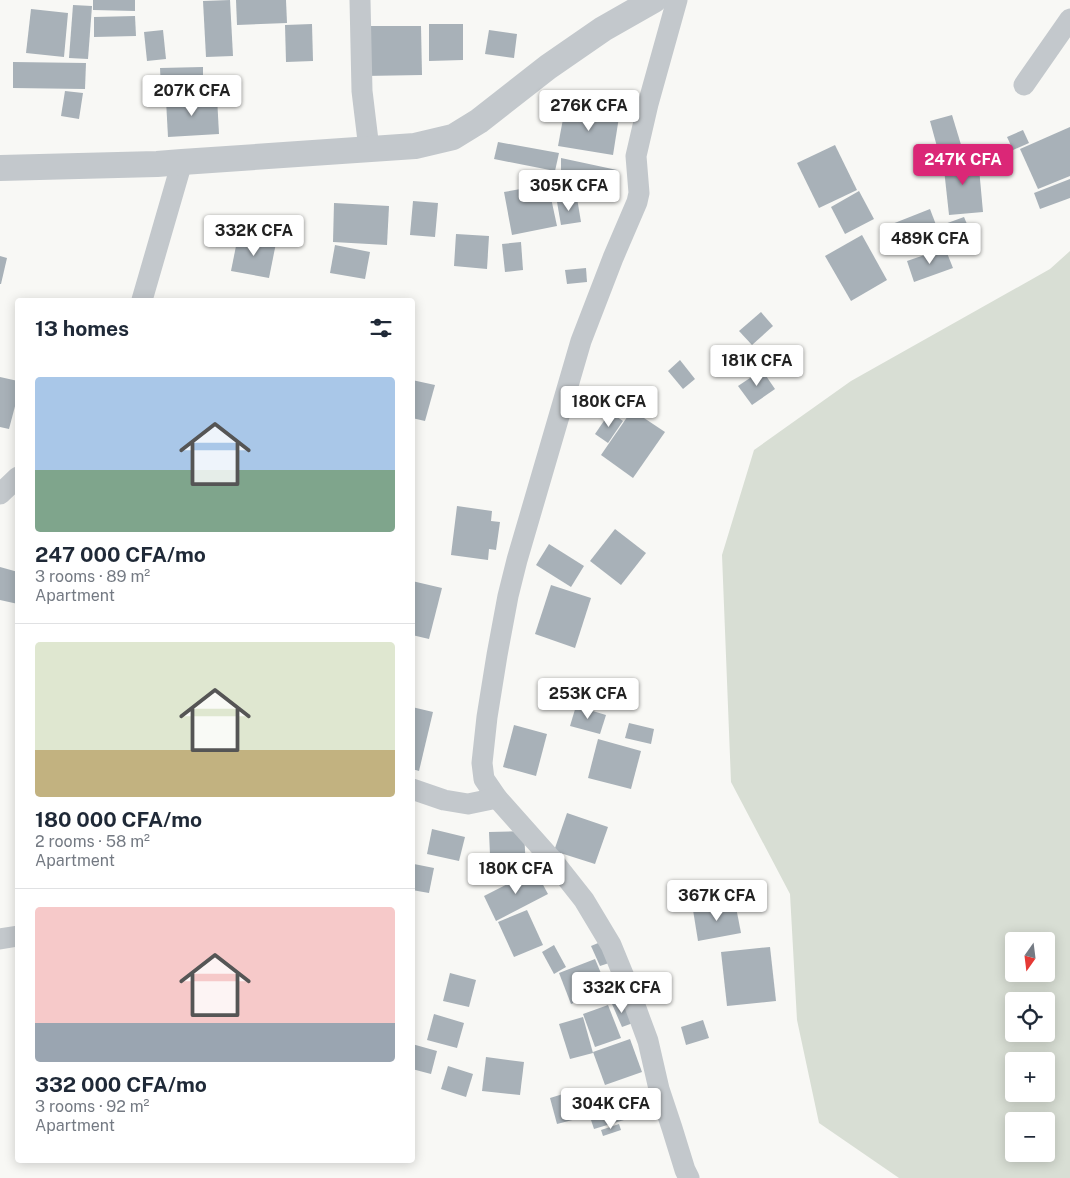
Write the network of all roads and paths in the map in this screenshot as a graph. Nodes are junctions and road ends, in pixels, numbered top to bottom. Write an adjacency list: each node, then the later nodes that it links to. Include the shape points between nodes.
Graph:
1 (360, 0): 6 (street, via 362,91)
2 (654, 0): 6 (street, via 603,29 453,137 415,146)
3 (677, 0): 13 (street, via 636,156 637,202 581,341 508,596 482,763 484,779)
4 (1070, 19): 5 (street)
5 (1024, 85)
6 (369, 149): 7 (street)
7 (182, 162): 8 (street); 9 (street)
8 (0, 168)
9 (143, 298)
10 (15, 480): 11 (street)
11 (0, 494)
12 (415, 790): 13 (street, via 468,804)
13 (497, 798): 16 (street, via 584,900 612,945 648,1040 659,1089)
14 (15, 936): 15 (street)
15 (0, 939)
16 (689, 1178)

